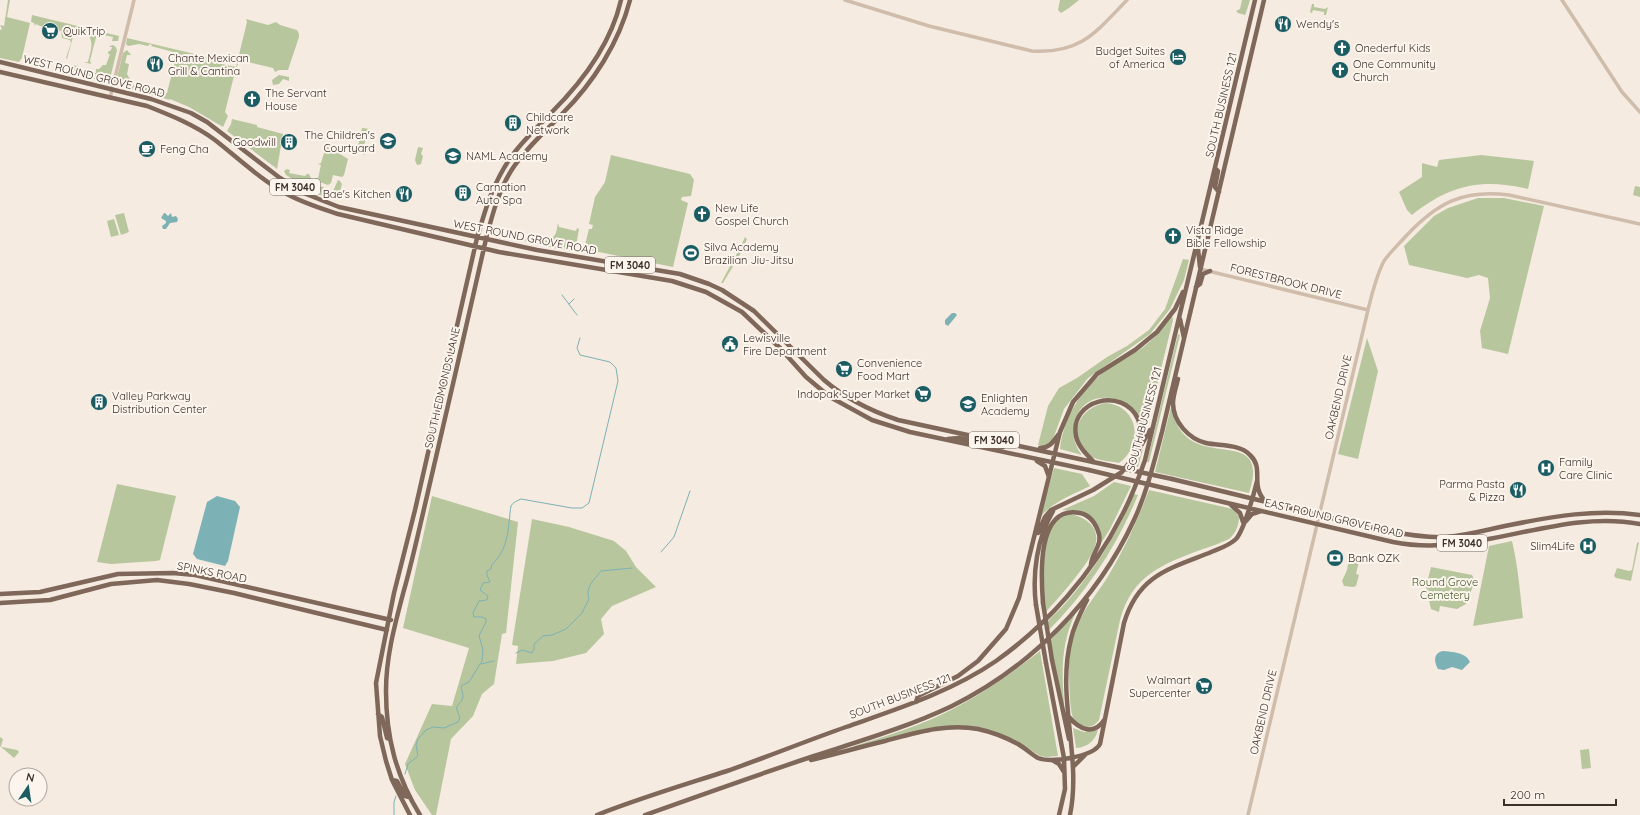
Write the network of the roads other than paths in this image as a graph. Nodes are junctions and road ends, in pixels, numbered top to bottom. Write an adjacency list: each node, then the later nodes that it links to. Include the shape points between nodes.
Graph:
1 (134, 0): 13 (street)
2 (621, 0): 15 (main road, SOUTH EDMONDS LANE, via 603,49 576,87)
3 (630, 0): 17 (main road, SOUTH EDMONDS LANE, via 619,33 602,62 584,90)
4 (845, 0): 5 (street, via 929,26 1032,51 1061,49 1083,41 1100,29)
5 (1126, 0)
6 (1255, 0): 10 (main road, SOUTH BUSINESS 121)
7 (1264, 0): 11 (main road, SOUTH BUSINESS 121)
8 (1562, 0): 16 (street, via 1622,92)
9 (0, 62): 13 (main road, WEST ROUND GROVE ROAD / FM 3040)
10 (1240, 63): 11 (main road); 19 (main road, SOUTH BUSINESS 121)
11 (1249, 65): 21 (main road, SOUTH BUSINESS 121)
12 (0, 72): 14 (main road, WEST ROUND GROVE ROAD / FM 3040)
13 (112, 89): 14 (street); 23 (main road, WEST ROUND GROVE ROAD / FM 3040, via 191,113 306,194 340,207)
14 (110, 98): 26 (main road, WEST ROUND GROVE ROAD / FM 3040, via 146,106 197,128 278,188 316,207)
15 (552, 112): 17 (main road); 18 (main road, SOUTH EDMONDS LANE, via 528,136)
16 (1640, 112)
17 (558, 119): 20 (main road, SOUTH EDMONDS LANE)
18 (505, 165): 20 (main road); 23 (main road, SOUTH EDMONDS LANE, via 489,197)
19 (1215, 168): 21 (main road, via 1218,171 1215,187); 25 (main road, SOUTH BUSINESS 121)
20 (512, 170): 24 (main road, SOUTH EDMONDS LANE, via 499,194)
21 (1218, 192): 28 (main road, SOUTH BUSINESS 121)
22 (1640, 224): 32 (street, OAKBEND DRIVE, via 1509,195 1466,196 1447,203 1425,217 1394,249 1384,261)
23 (477, 238): 24 (main road, WEST ROUND GROVE ROAD / FM 3040); 26 (main road, SOUTH EDMONDS LANE)
24 (486, 240): 27 (main road, SOUTH EDMONDS LANE); 38 (main road, WEST ROUND GROVE ROAD / FM 3040, via 664,271 709,284 754,311 836,390 876,412 898,420)
25 (1197, 244): 28 (main road); 30 (main road, SOUTH BUSINESS 121)
26 (475, 246): 27 (main road, WEST ROUND GROVE ROAD / FM 3040); 47 (main road, SOUTH EDMONDS LANE)
27 (484, 248): 37 (main road, WEST ROUND GROVE ROAD / FM 3040, via 672,281 707,293 742,312 806,377 830,397 872,420); 49 (main road, SOUTH EDMONDS LANE)
28 (1200, 269): 29 (street, FORESTBROOK DRIVE); 31 (main road, SOUTH BUSINESS 121)
29 (1210, 271): 31 (main road, via 1204,274); 32 (street, FORESTBROOK DRIVE)
30 (1189, 278): 33 (main road, SOUTH BUSINESS 121); 36 (main road, via 1169,318 1148,340 1094,376 1073,402)
31 (1196, 287): 34 (main road, SOUTH BUSINESS 121)
32 (1368, 310): 57 (street, OAKBEND DRIVE)
33 (1180, 317): 34 (main road); 35 (main road, SOUTH BUSINESS 121)
34 (1185, 337): 48 (main road, via 1173,404 1176,418 1185,431 1198,440 1238,448 1250,454 1258,469); 69 (main road, SOUTH BUSINESS 121, via 1147,489 1130,530)
35 (1153, 425): 44 (main road); 63 (main road, SOUTH BUSINESS 121, via 1145,460 1130,499 1114,532)
36 (1060, 432): 39 (main road, via 1048,447); 40 (main road)
37 (944, 439): 38 (main road, via 959,438 1003,447); 41 (main road, WEST ROUND GROVE ROAD / FM 3040)
38 (1007, 443): 39 (main road, WEST ROUND GROVE ROAD / FM 3040)
39 (1028, 448): 40 (main road, WEST ROUND GROVE ROAD / FM 3040)
40 (1055, 453): 42 (main road, WEST ROUND GROVE ROAD / FM 3040); 43 (main road)
41 (1026, 457): 43 (main road, WEST ROUND GROVE ROAD / FM 3040); 45 (main road, via 1045,466)
42 (1093, 462): 44 (main road, via 1080,446 1075,429 1087,407 1100,400 1112,400 1130,408 1139,423 1140,441); 46 (main road, WEST ROUND GROVE ROAD / FM 3040, bridge)
43 (1053, 463): 45 (main road); 50 (main road, WEST ROUND GROVE ROAD / FM 3040, bridge)
44 (1127, 466): 54 (main road, via 1117,476 1093,490)
45 (1049, 478): 62 (main road)
46 (1172, 479): 51 (main road, EAST ROUND GROVE ROAD / FM 3040)
47 (421, 481): 49 (main road); 71 (main road, SOUTH EDMONDS LANE)
48 (1257, 482): 51 (main road); 53 (main road, via 1259,494)
49 (430, 485): 72 (main road, SOUTH EDMONDS LANE)
50 (1168, 489): 52 (main road, EAST ROUND GROVE ROAD / FM 3040)
51 (1251, 499): 53 (main road, EAST ROUND GROVE ROAD / FM 3040); 55 (main road)
52 (1222, 501): 55 (main road, EAST ROUND GROVE ROAD / FM 3040); 61 (main road, via 1240,513)
53 (1268, 503): 57 (main road, EAST ROUND GROVE ROAD / FM 3040)
54 (1057, 506): 62 (main road, via 1045,517); 83 (main road, bridge, via 1045,526 1034,582)
55 (1249, 507): 56 (main road, EAST ROUND GROVE ROAD / FM 3040); 61 (main road)
56 (1265, 511): 59 (main road, EAST ROUND GROVE ROAD / FM 3040); 61 (main road, via 1252,514)
57 (1319, 515): 58 (main road, EAST ROUND GROVE ROAD / FM 3040, via 1399,534 1432,537 1465,535 1570,514 1606,512); 59 (street, OAKBEND DRIVE)
58 (1640, 515)
59 (1317, 523): 60 (main road, EAST ROUND GROVE ROAD / FM 3040, via 1393,542 1436,546 1580,522 1609,520); 96 (street, OAKBEND DRIVE)
60 (1640, 524)
61 (1243, 526): 78 (main road, via 1231,544 1165,570 1139,591 1124,623)
62 (1028, 565): 75 (main road, via 1013,616 996,642 978,661 958,676 918,696)
63 (1091, 566): 75 (main road, SOUTH BUSINESS 121, via 1047,618 996,660 954,686); 80 (main road, bridge, via 1090,561 1098,547 1099,539 1093,521 1079,512 1057,517 1049,528 1041,581 1052,660)
64 (156, 573): 65 (main road); 66 (main road, SPINKS ROAD, via 118,574); 71 (main road, SPINKS ROAD, via 195,575)
65 (157, 580): 67 (main road, SPINKS ROAD, via 111,584); 73 (main road, SPINKS ROAD, via 189,584)
66 (80, 582): 67 (main road); 68 (main road, SPINKS ROAD, via 40,592)
67 (82, 591): 70 (main road, SPINKS ROAD, via 50,600)
68 (0, 594)
69 (1089, 596): 77 (main road, via 1075,626 1068,654 1066,679); 86 (main road, SOUTH BUSINESS 121, via 1037,650 1005,674 959,702 929,716)
70 (0, 603)
71 (388, 619): 72 (main road, SPINKS ROAD); 73 (main road, SOUTH EDMONDS LANE)
72 (395, 621): 74 (main road, SOUTH EDMONDS LANE)
73 (386, 629): 74 (main road, SPINKS ROAD); 76 (main road, SOUTH EDMONDS LANE, via 376,683)
74 (393, 632): 79 (main road, SOUTH EDMONDS LANE, via 386,676)
75 (916, 702): 92 (main road, SOUTH BUSINESS 121)
76 (378, 714): 79 (main road, via 382,717 385,734); 88 (main road, SOUTH EDMONDS LANE, via 380,736)
77 (1069, 717): 78 (main road, via 1084,729 1097,728); 80 (main road)
78 (1106, 718): 81 (main road, via 1098,748)
79 (390, 739): 89 (main road, SOUTH EDMONDS LANE, via 393,757)
80 (1071, 743): 82 (main road)
81 (1088, 753): 82 (main road); 85 (main road)
82 (1073, 757): 83 (main road); 85 (main road)
83 (1064, 758): 84 (main road); 87 (main road)
84 (1052, 760): 86 (main road, via 1037,757 1018,744 991,732 956,727 930,730); 87 (main road, via 1059,764)
85 (1074, 766): 95 (main road, via 1074,791)
86 (781, 768): 93 (main road, SOUTH BUSINESS 121)
87 (1065, 773): 94 (main road, via 1065,789)
88 (392, 780): 89 (main road, via 397,781 405,796); 90 (main road, SOUTH EDMONDS LANE)
89 (409, 798): 91 (main road, SOUTH EDMONDS LANE)
90 (410, 815)
91 (420, 815)
92 (597, 815)
93 (645, 815)
94 (1059, 815)
95 (1070, 815)
96 (1248, 815)

